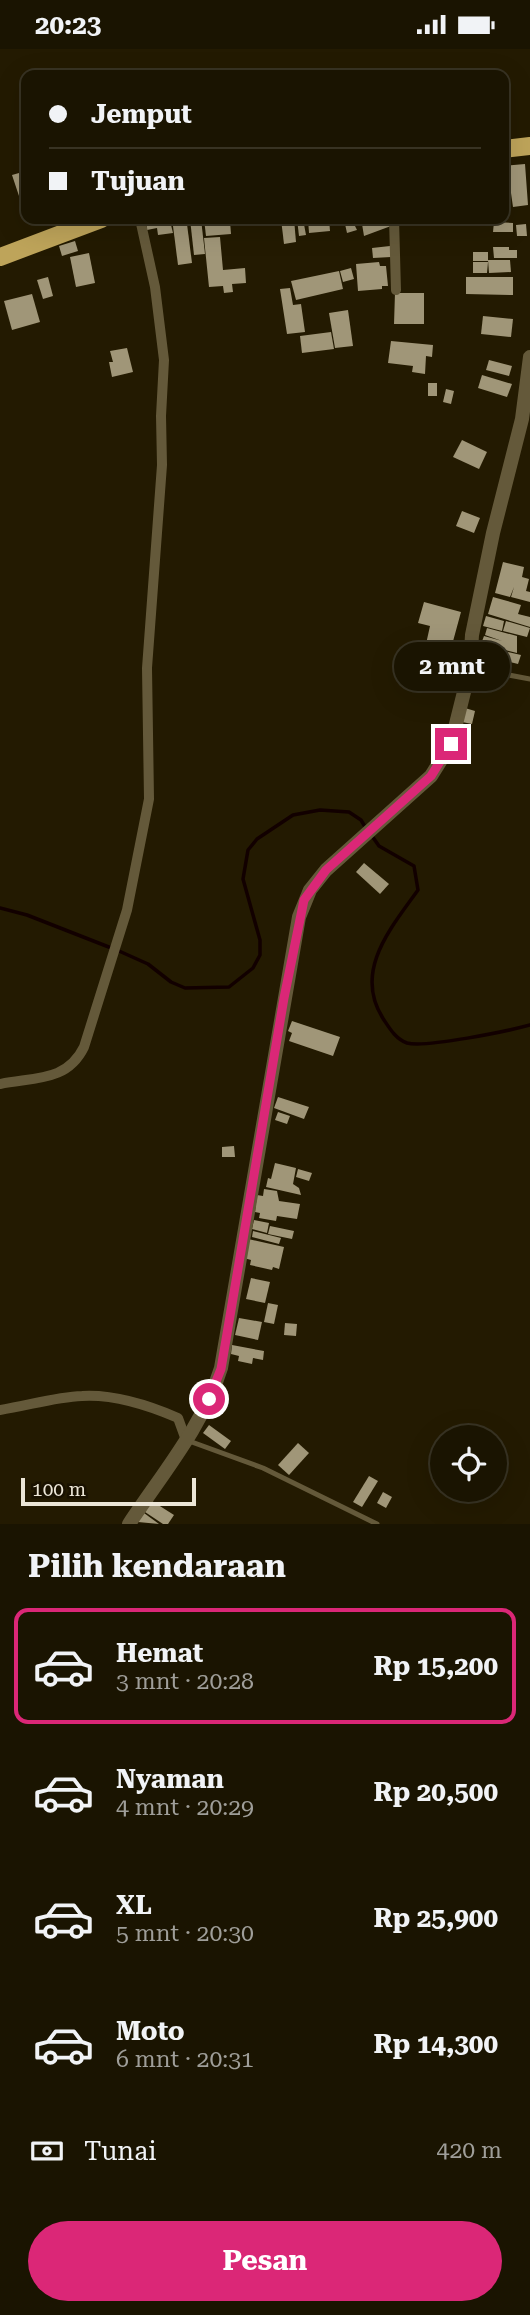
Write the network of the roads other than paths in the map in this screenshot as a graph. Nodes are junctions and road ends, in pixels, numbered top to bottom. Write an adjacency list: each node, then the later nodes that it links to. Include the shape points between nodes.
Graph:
1 (530, 146): 2 (highway)
2 (509, 148)
3 (75, 224): 6 (highway)
4 (141, 224): 11 (street, via 164,360 162,465 147,668 149,799 127,910 78,1061 56,1075)
5 (394, 224): 7 (street)
6 (1, 254)
7 (396, 290)
8 (530, 357): 9 (street, via 522,419 472,635)
9 (470, 667): 10 (lane); 13 (street, via 455,734 438,766 326,870 304,900 221,1369)
10 (530, 679)
11 (0, 1084)
12 (0, 1410): 13 (street, via 80,1396 112,1398 178,1418)
13 (186, 1440): 14 (street); 15 (lane, via 263,1468)
14 (129, 1524)
15 (377, 1524)

